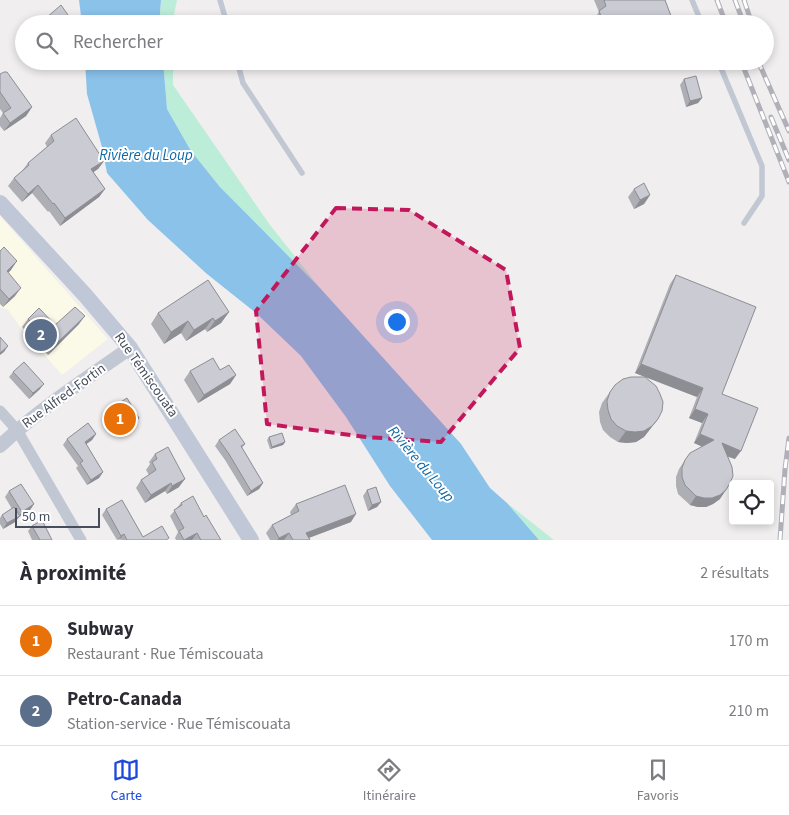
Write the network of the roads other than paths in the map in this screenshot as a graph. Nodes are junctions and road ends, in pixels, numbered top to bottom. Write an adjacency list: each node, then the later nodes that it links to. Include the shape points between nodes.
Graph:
1 (220, 0): 3 (lane)
2 (692, 0): 4 (lane)
3 (224, 15)
4 (698, 15)
5 (240, 70): 7 (lane, via 244,83)
6 (722, 70): 9 (lane, via 762,166 762,196)
7 (302, 173)
8 (0, 203): 10 (main road, Rue Témiscouata)
9 (744, 223)
10 (130, 348): 12 (street, Rue Alfred-Fortin); 15 (main road, Rue Témiscouata)
11 (0, 411): 12 (street)
12 (17, 430): 13 (street, Rue Alfred-Fortin); 14 (street)
13 (0, 446)
14 (81, 540)
15 (251, 540)

